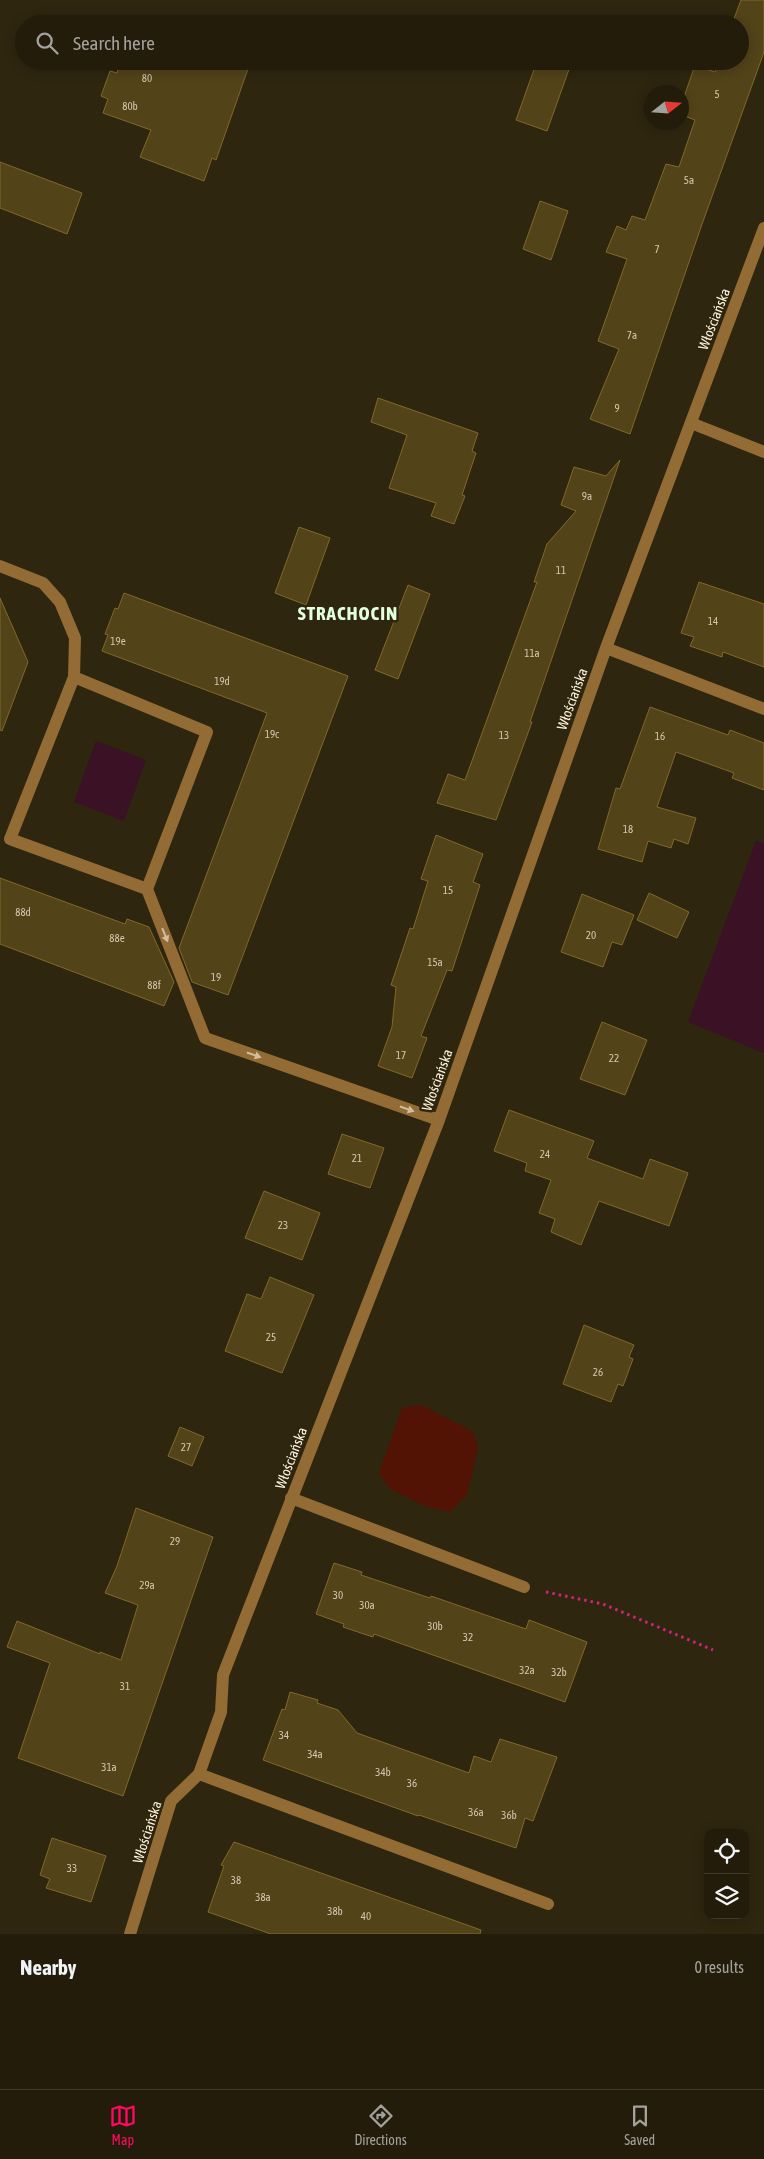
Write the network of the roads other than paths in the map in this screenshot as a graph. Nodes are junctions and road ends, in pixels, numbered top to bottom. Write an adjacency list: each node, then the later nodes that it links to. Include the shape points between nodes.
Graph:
1 (764, 228): 2 (street, Włościańska)
2 (690, 423): 3 (street); 5 (street, Włościańska)
3 (764, 452)
4 (0, 566): 6 (street, via 43,583 60,602 75,638)
5 (606, 648): 7 (street); 9 (street, Włościańska)
6 (74, 678): 8 (street, via 207,732); 8 (street, via 10,839)
7 (764, 709)
8 (147, 889): 9 (street, one-way to 9, via 205,1038)
9 (439, 1120): 10 (street, Włościańska)
10 (291, 1498): 11 (street); 12 (street, Włościańska, via 224,1675 221,1712)
11 (524, 1587)
12 (198, 1774): 13 (street); 14 (street, Włościańska, via 171,1801)
13 (548, 1904)
14 (130, 1934)

